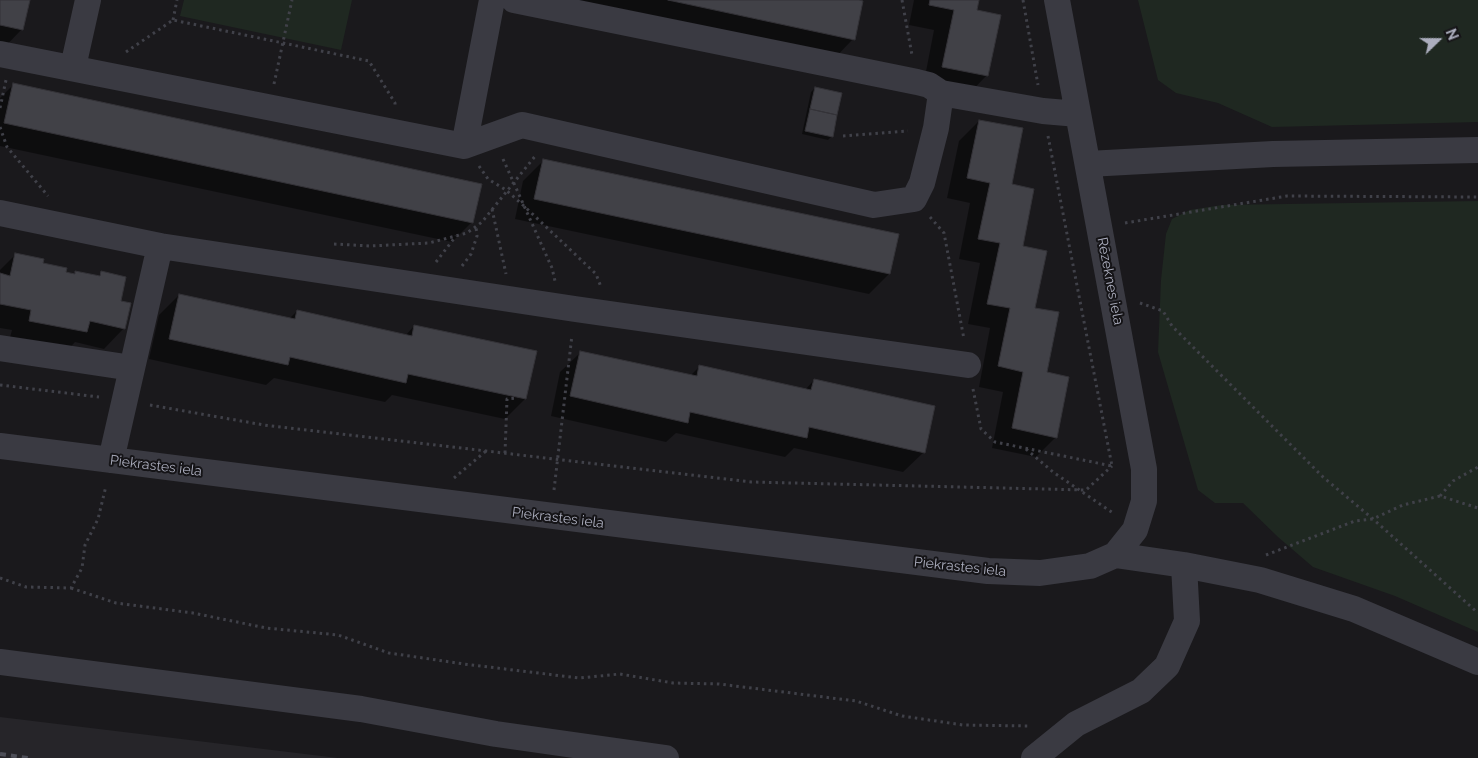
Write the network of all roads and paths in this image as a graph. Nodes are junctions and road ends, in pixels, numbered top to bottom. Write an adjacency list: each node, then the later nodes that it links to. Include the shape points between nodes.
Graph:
1 (88, 0): 12 (street)
2 (177, 0): 9 (path)
3 (292, 0): 10 (path)
4 (492, 0): 28 (street)
5 (514, 0): 14 (street)
6 (902, 0): 14 (path)
7 (1023, 0): 18 (path)
8 (1057, 0): 19 (street, Rēzeknes iela)
9 (173, 20): 10 (path); 13 (path, via 126,52)
10 (283, 43): 16 (path); 22 (path, via 369,61 395,103)
11 (3, 65): 12 (street); 17 (path)
12 (73, 67): 13 (street)
13 (119, 77): 16 (street)
14 (917, 82): 15 (street)
15 (941, 93): 18 (street); 21 (street)
16 (269, 106): 22 (street)
17 (0, 108)
18 (1043, 110): 19 (street); 60 (path, via 1112,466 1086,490)
19 (1078, 114): 30 (street, Rēzeknes iela)
20 (0, 127): 25 (path)
21 (936, 128): 24 (street, via 922,183 914,199 874,205); 27 (path)
22 (391, 131): 28 (street)
23 (0, 132): 25 (path)
24 (558, 133): 26 (street, via 522,125); 31 (path)
25 (3, 136): 34 (path, via 8,147)
26 (491, 136): 28 (street); 31 (path)
27 (843, 136)
28 (464, 146): 32 (path, via 488,179)
29 (1478, 150): 30 (street, via 1273,154)
30 (1088, 164): 39 (street, Rēzeknes iela)
31 (514, 181): 32 (path); 35 (path)
32 (506, 190): 35 (path); 36 (path)
33 (1478, 197): 39 (path, via 1287,196)
34 (50, 199)
35 (524, 206): 45 (path); 46 (path, via 596,274)
36 (492, 208): 38 (path); 44 (path)
37 (0, 213): 41 (street)
38 (476, 226): 40 (path, via 467,233 429,242 370,246); 42 (path, via 477,236 462,267)
39 (1100, 227): 43 (street, Rēzeknes iela)
40 (330, 244)
41 (160, 246): 42 (street); 49 (street)
42 (459, 292): 44 (street)
43 (1112, 293): 65 (path, via 1163,311 1172,326 1323,477); 66 (street, Rēzeknes iela, via 1144,468 1144,501)
44 (510, 299): 45 (street)
45 (568, 308): 46 (street); 58 (path)
46 (611, 314): 48 (street)
47 (0, 348): 49 (street)
48 (968, 365)
49 (132, 368): 52 (street)
50 (0, 384): 52 (path)
51 (518, 398): 56 (path, via 507,399)
52 (125, 401): 55 (path, via 264,425); 57 (street)
53 (0, 446): 57 (street, Piekrastes iela)
54 (1025, 448): 60 (path)
55 (486, 451): 56 (path); 62 (path, via 444,486)
56 (505, 453): 58 (path)
57 (111, 460): 62 (street, Piekrastes iela); 71 (path, via 98,519 85,545 82,568)
58 (558, 460): 60 (path, via 751,482); 64 (path)
59 (1478, 467): 61 (path, via 1453,481)
60 (1078, 490): 66 (path)
61 (1440, 496): 63 (path); 65 (path, via 1404,505)
62 (433, 502): 64 (street, Piekrastes iela)
63 (1478, 508)
64 (550, 517): 67 (street, Piekrastes iela, via 988,571 1040,573 1090,566)
65 (1373, 518): 68 (path, via 1355,521); 72 (path)
66 (1135, 530): 67 (street, Rēzeknes iela)
67 (1115, 555): 69 (street)
68 (1263, 556)
69 (1184, 565): 74 (street, via 1260,580 1354,609); 77 (street, via 1187,621 1166,666 1142,691 1076,724)
70 (0, 578): 71 (path, via 26,587)
71 (71, 588): 75 (path, via 116,603 193,612 266,628 338,634 389,653 464,664 579,678 620,674 673,683 719,684 856,702 902,716 963,726)
72 (1478, 613)
73 (0, 662): 76 (street, via 361,709 496,734)
74 (1478, 662)
75 (1033, 726)
76 (666, 758)
77 (1034, 758)

